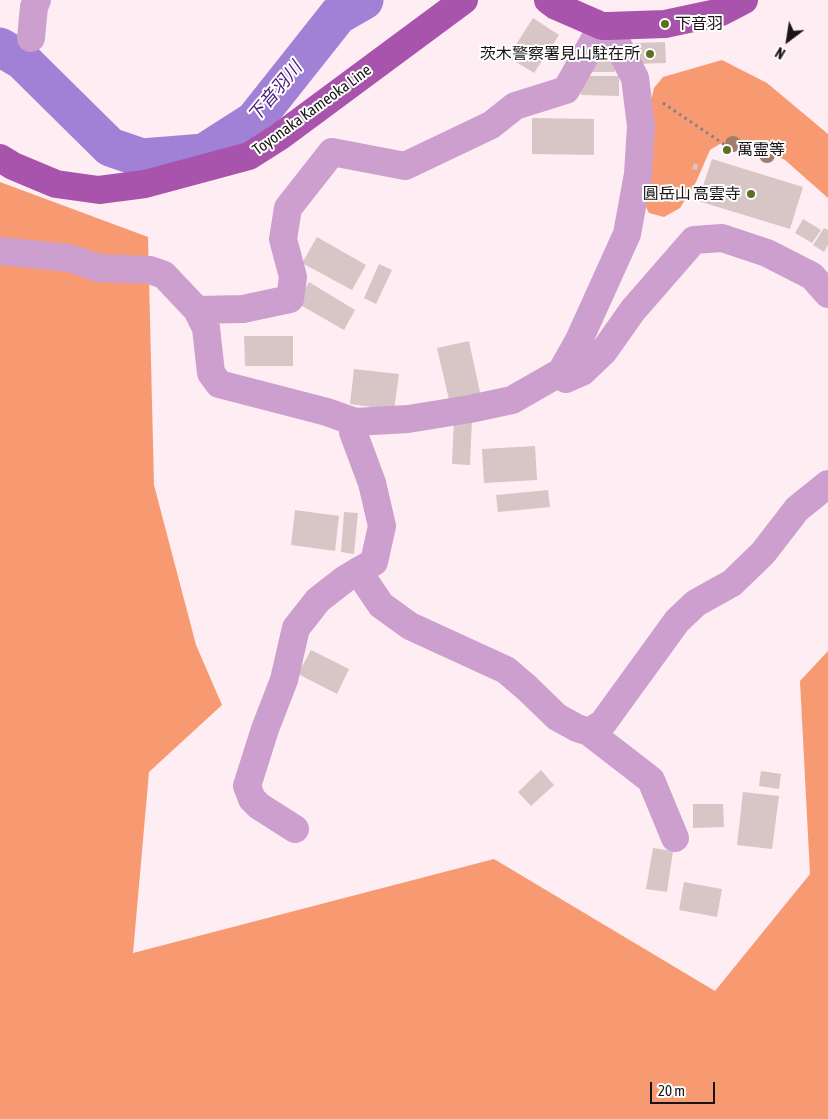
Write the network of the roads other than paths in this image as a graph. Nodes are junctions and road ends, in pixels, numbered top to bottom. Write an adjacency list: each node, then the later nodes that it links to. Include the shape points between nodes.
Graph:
1 (37, 0): 6 (street)
2 (464, 0): 7 (main road, Toyonaka Kameoka Line, via 250,156 145,184 99,190 56,184)
3 (548, 0): 5 (main road)
4 (744, 0): 5 (main road, via 721,12 665,24)
5 (605, 26): 10 (street, via 566,90 515,106 491,125 405,166 332,152 288,208 283,239 293,277 290,299 243,309); 11 (street, via 636,78 641,126 638,174 627,234 580,340)
6 (31, 38)
7 (0, 158)
8 (0, 251): 10 (street, via 69,258 99,268 150,270 164,275)
9 (828, 294): 11 (street, via 812,276 767,253 722,238 694,240 633,310 604,351 582,372 566,379)
10 (197, 310): 12 (street, via 206,328 211,373 219,384)
11 (561, 372): 12 (street, via 512,400 408,419)
12 (355, 422): 14 (street, via 353,432 372,483 382,526 374,562)
13 (828, 484): 15 (street, via 797,509 763,553 732,583 696,603 677,621 603,724)
14 (358, 572): 15 (street, via 381,605 410,626 506,670 557,717); 16 (street, via 318,600 296,628 284,680 247,786 259,806)
15 (590, 732): 17 (street, via 651,780)
16 (295, 829)
17 (675, 838)

